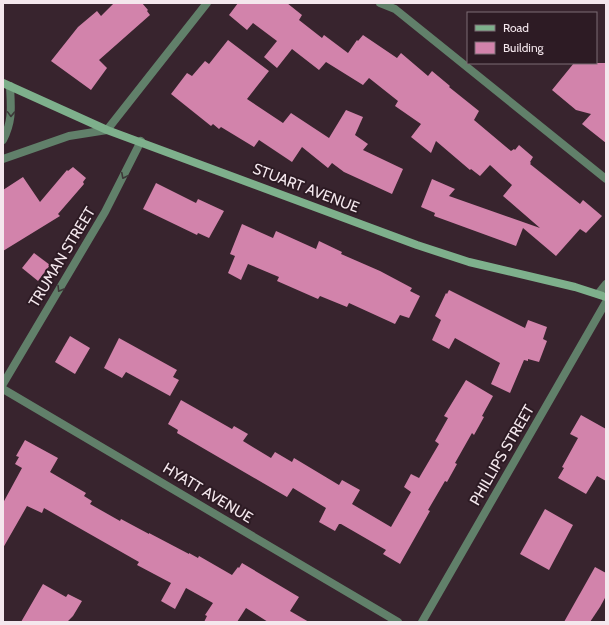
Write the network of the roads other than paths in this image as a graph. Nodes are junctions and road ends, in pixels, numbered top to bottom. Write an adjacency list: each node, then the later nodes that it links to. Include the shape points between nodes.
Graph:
1 (207, 3): 5 (street)
2 (380, 3): 3 (street)
3 (392, 6): 9 (street)
4 (6, 84): 5 (street, STUART AVENUE); 6 (street, one-way to 6, via 12,111 11,122)
5 (107, 130): 7 (street, STUART AVENUE); 8 (street, via 69,136)
6 (3, 140)
7 (141, 141): 11 (street, STUART AVENUE, via 409,242 469,262); 13 (street, TRUMAN STREET, one-way to 13, via 105,212)
8 (3, 159)
9 (606, 178)
10 (606, 284): 11 (street)
11 (602, 296)
12 (606, 302): 16 (street, PHILLIPS STREET)
13 (3, 384)
14 (3, 389): 15 (street, HYATT AVENUE)
15 (398, 622)
16 (422, 622)

